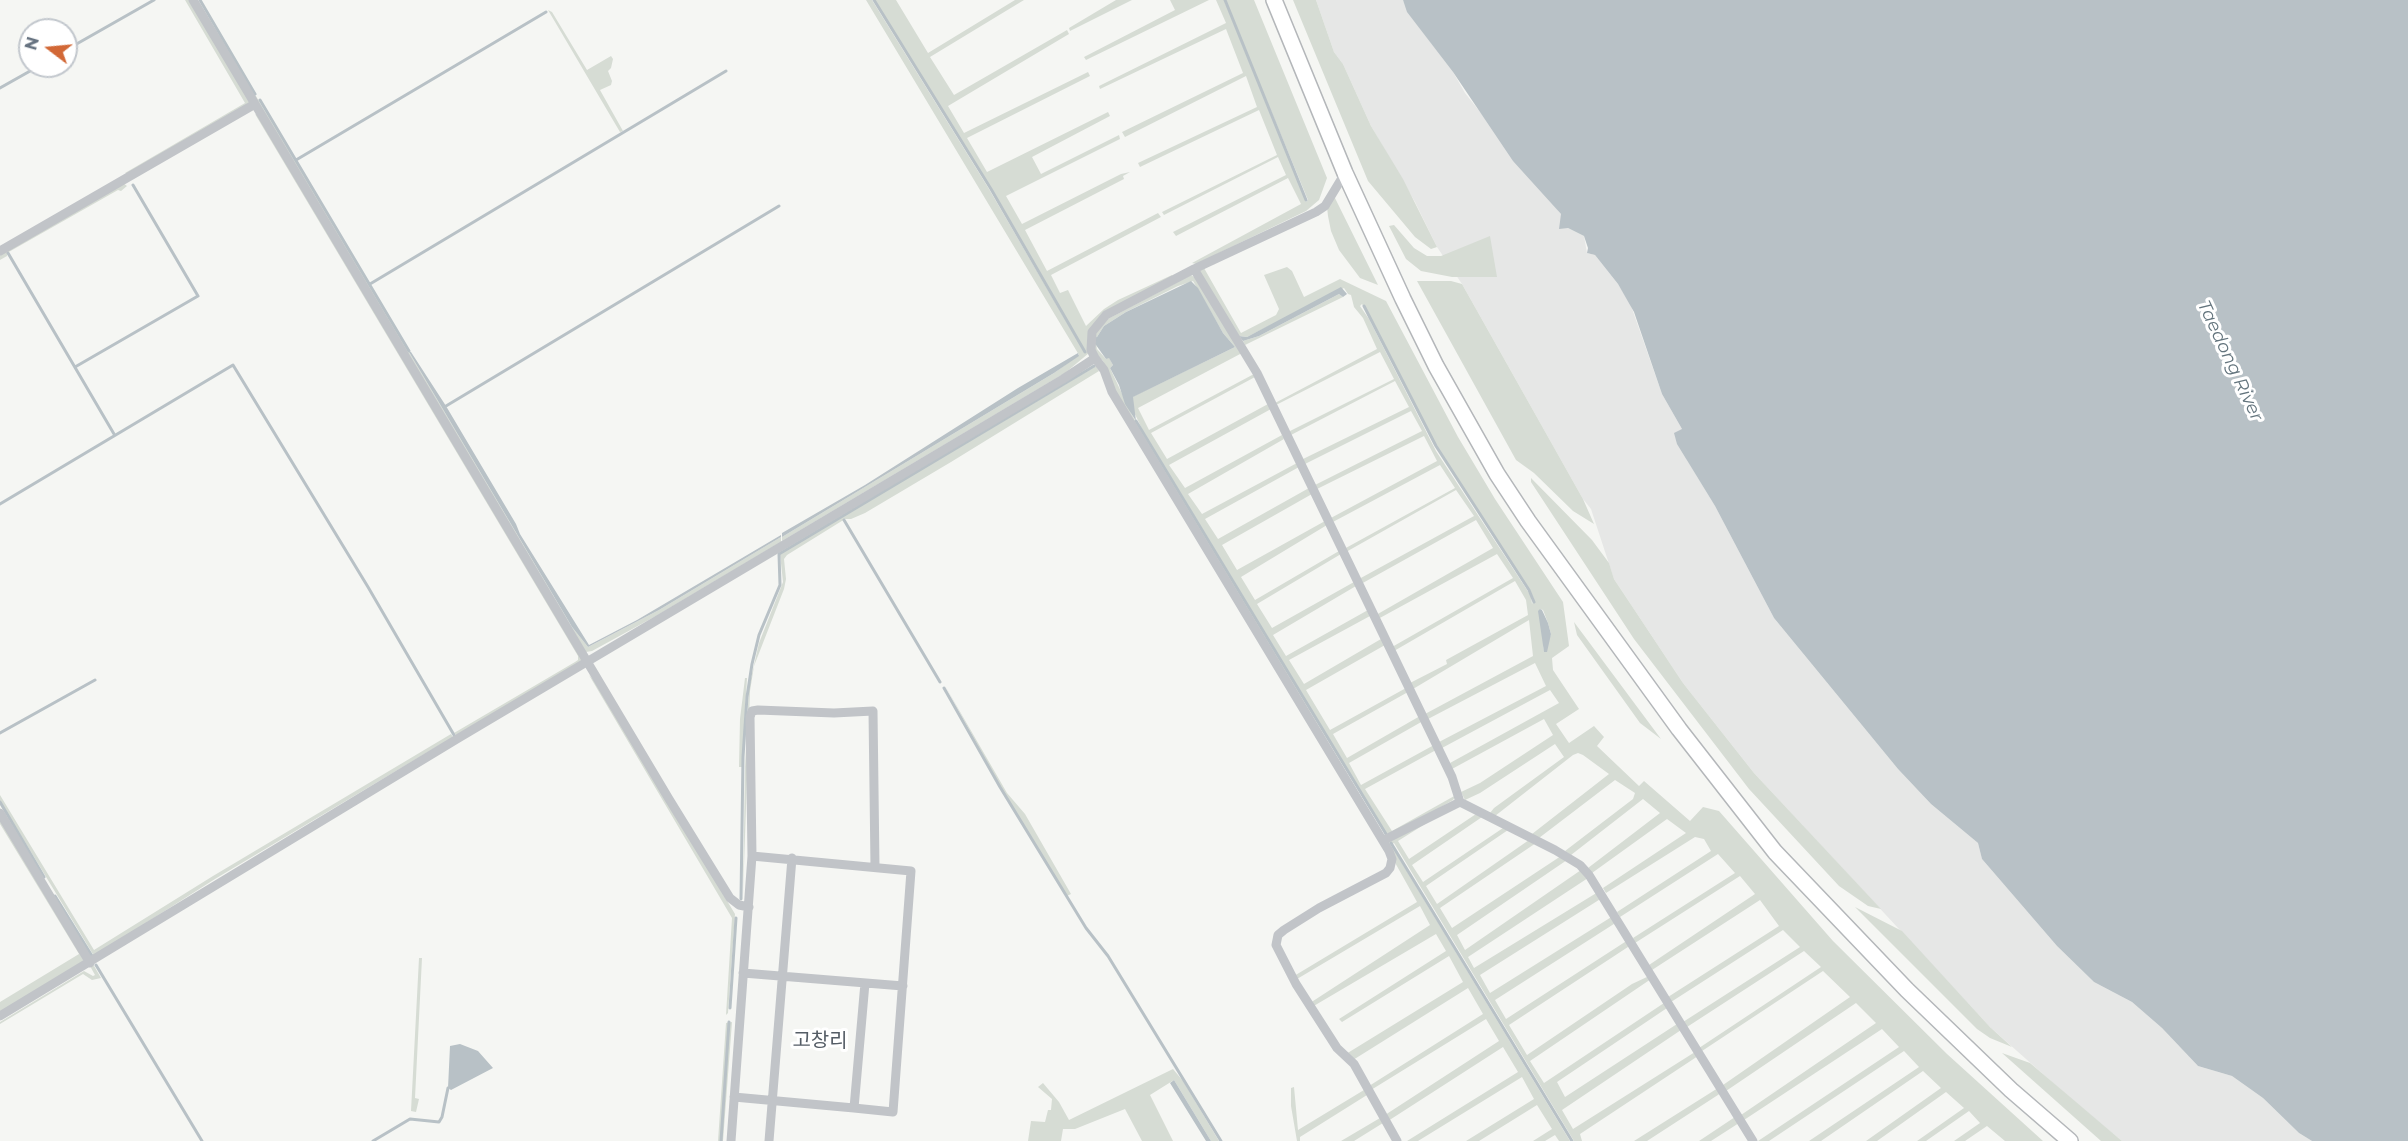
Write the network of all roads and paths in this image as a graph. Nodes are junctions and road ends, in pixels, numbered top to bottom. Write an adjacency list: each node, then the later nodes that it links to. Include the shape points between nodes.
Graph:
1 (193, 0): 3 (street)
2 (1274, 0): 4 (highway)
3 (255, 104): 5 (street); 8 (street)
4 (1345, 173): 6 (street, via 1325,206 1316,212); 29 (highway, via 1407,309 1497,474 1671,719 1775,852 1810,890 2011,1090)
5 (0, 251)
6 (1194, 269): 7 (street, via 1106,315 1092,332 1090,350); 9 (street, via 1257,373 1452,777)
7 (1095, 358): 8 (street); 11 (street)
8 (588, 662): 15 (street, via 730,898); 16 (street)
9 (1460, 802): 11 (street); 28 (street, via 1555,850 1589,875)
10 (0, 813): 16 (street)
11 (1384, 840): 27 (street, via 1392,859 1386,873 1284,930 1276,945 1337,1048 1354,1064)
12 (752, 856): 13 (street); 14 (street, via 752,711 873,711); 15 (street)
13 (792, 858): 14 (street); 18 (street)
14 (875, 867): 20 (street, via 911,871)
15 (748, 907): 17 (street)
16 (90, 963): 21 (street)
17 (743, 973): 18 (street); 22 (street)
18 (784, 976): 19 (street); 23 (street)
19 (865, 983): 20 (street); 24 (street)
20 (903, 986): 24 (street, via 893,1112)
21 (0, 1016)
22 (734, 1097): 23 (street); 25 (street)
23 (772, 1100): 24 (street); 26 (street)
24 (854, 1108)
25 (730, 1141)
26 (769, 1141)
27 (1397, 1141)
28 (1753, 1141)
29 (2070, 1141)

